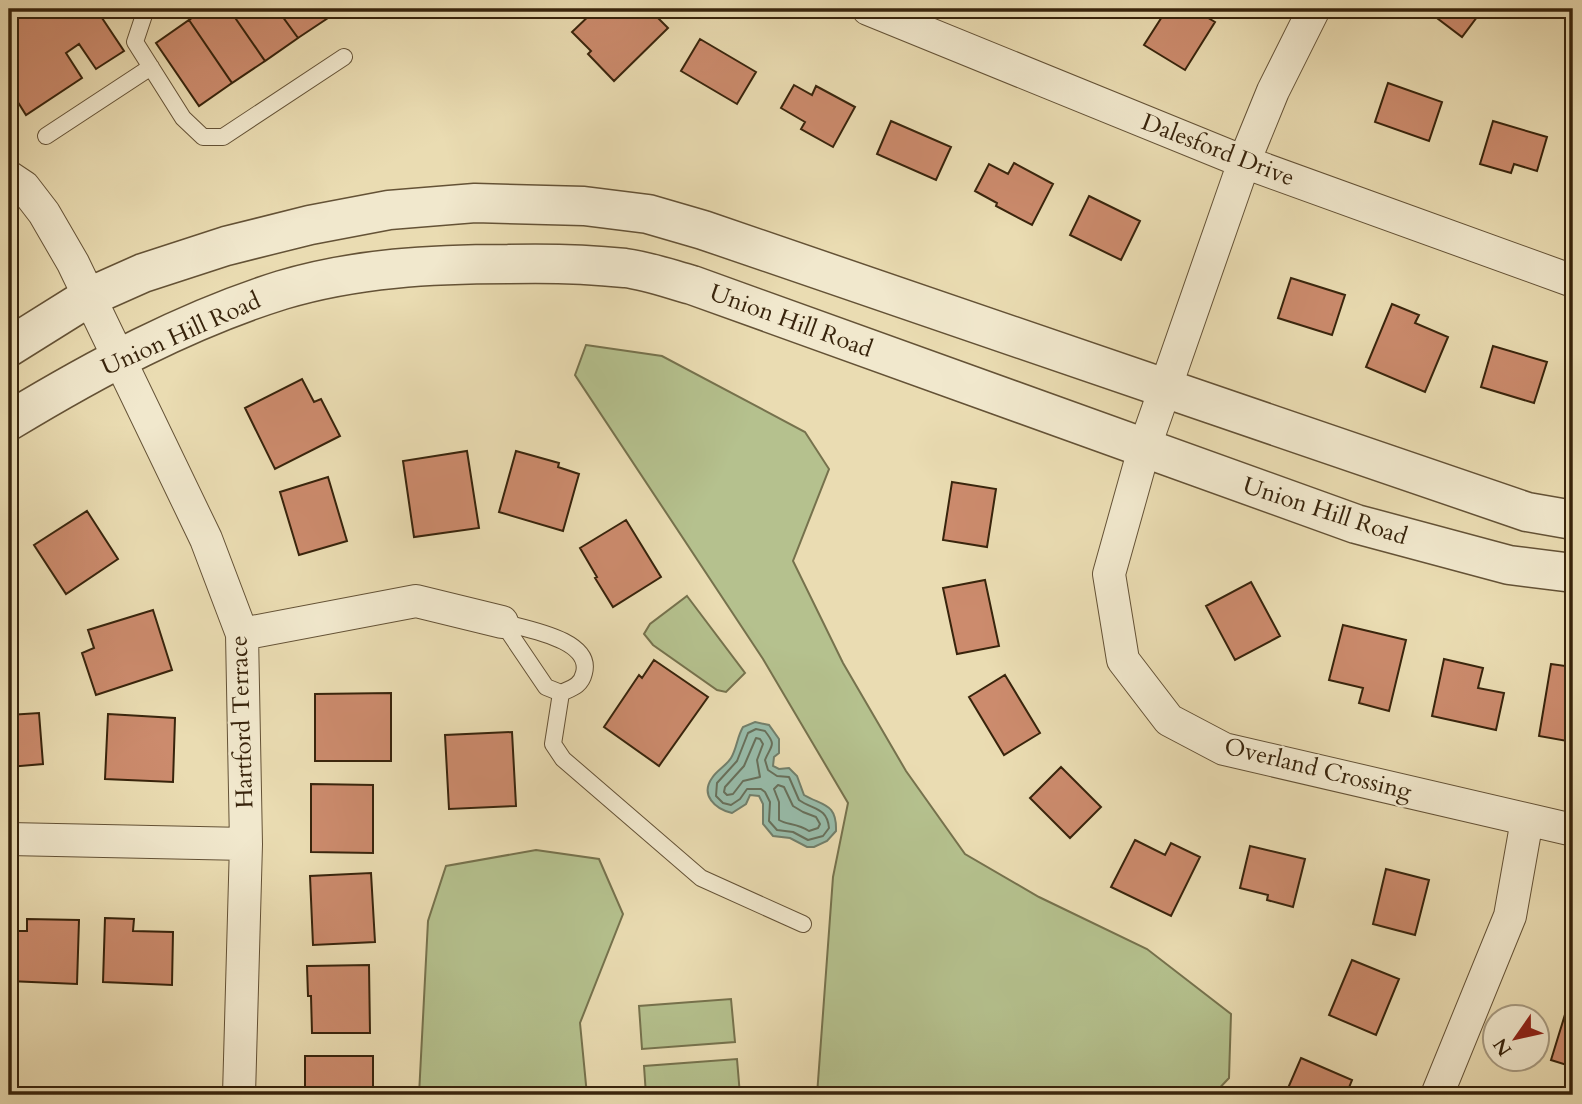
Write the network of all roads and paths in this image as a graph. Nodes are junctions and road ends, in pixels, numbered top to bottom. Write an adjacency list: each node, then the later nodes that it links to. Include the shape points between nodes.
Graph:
1 (146, 9): 5 (lane, via 135,42)
2 (868, 9): 7 (street, Dalesford Drive)
3 (1314, 9): 7 (street, Overland Crossing)
4 (344, 57): 5 (lane, via 223,137 202,137 183,118)
5 (150, 67): 6 (lane)
6 (46, 136)
7 (1244, 162): 9 (street, Dalesford Drive); 13 (street, Overland Crossing)
8 (9, 177): 10 (street, Hartford Terrace, via 24,187 44,213)
9 (1573, 281)
10 (89, 297): 11 (street); 12 (street, Hartford Terrace); 13 (street, via 226,246 389,209 475,203 584,206 648,214 703,229)
11 (9, 347)
12 (120, 358): 14 (street, Union Hill Road); 15 (street, Union Hill Road, via 214,314 283,290 360,272 479,264 628,268 692,285); 19 (street, Hartford Terrace, via 206,540)
13 (1167, 388): 15 (street, Overland Crossing); 16 (street, via 1527,512)
14 (9, 421)
15 (1144, 449): 17 (street, Union Hill Road, via 1356,524 1509,565); 21 (street, Overland Crossing, via 1109,574 1123,660 1169,720 1224,749)
16 (1573, 520)
17 (1573, 573)
18 (502, 622): 19 (street, via 416,601); 20 (lane, via 546,687); 20 (lane, via 550,636 584,657 583,680)
19 (242, 634): 24 (street, Hartford Terrace)
20 (561, 693): 25 (lane, via 553,744 563,759 701,878)
21 (1527, 820): 22 (street, Overland Crossing); 27 (street, via 1510,916)
22 (1573, 830)
23 (9, 839): 24 (street)
24 (246, 845): 26 (street, Hartford Terrace)
25 (803, 924)
26 (239, 1095)
27 (1437, 1095)

